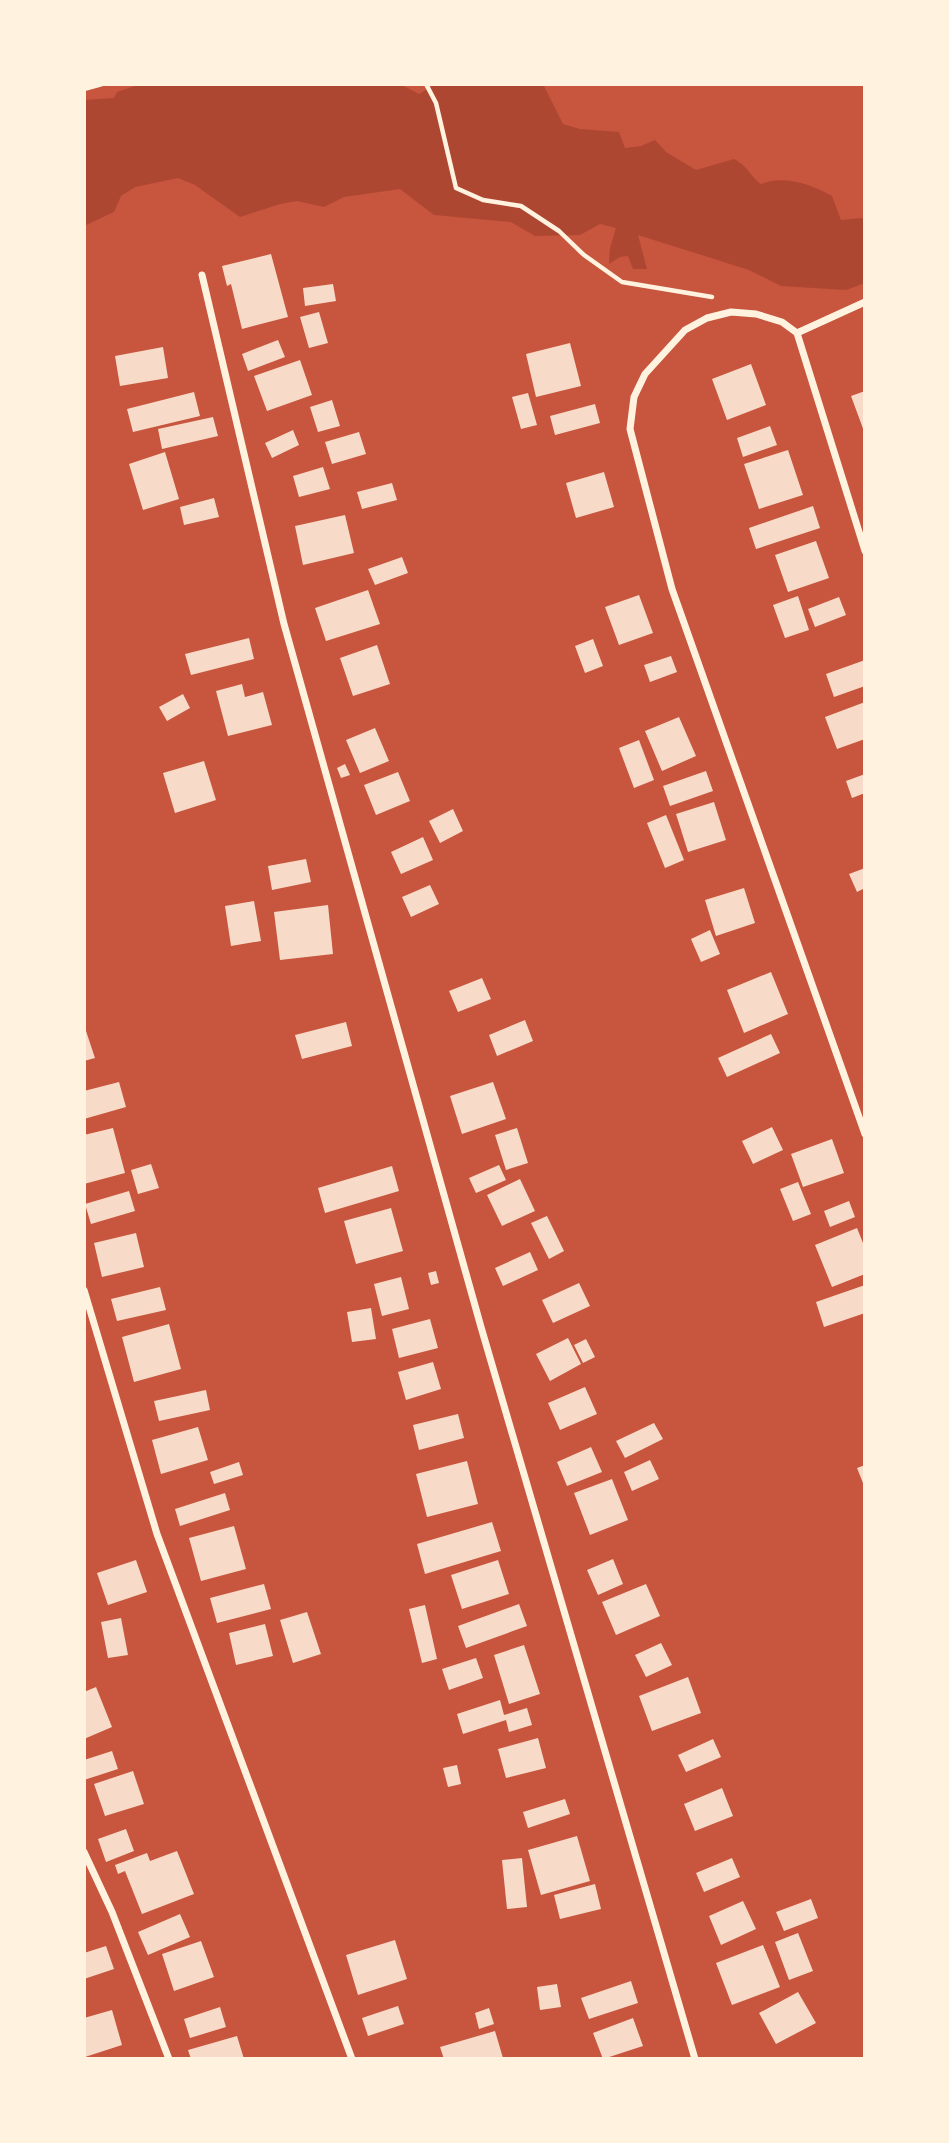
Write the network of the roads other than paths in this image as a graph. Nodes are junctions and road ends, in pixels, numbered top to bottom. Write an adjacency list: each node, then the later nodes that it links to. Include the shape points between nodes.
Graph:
1 (202, 275): 10 (street, via 284,624 481,1327)
2 (865, 302): 3 (street)
3 (797, 334): 4 (street); 5 (street, via 782,322 731,312 685,330 645,374 634,397 630,429 672,589)
4 (865, 551)
5 (865, 1134)
6 (84, 1290): 9 (street, via 157,1534)
7 (84, 1852): 8 (street)
8 (169, 2059)
9 (352, 2059)
10 (695, 2059)

